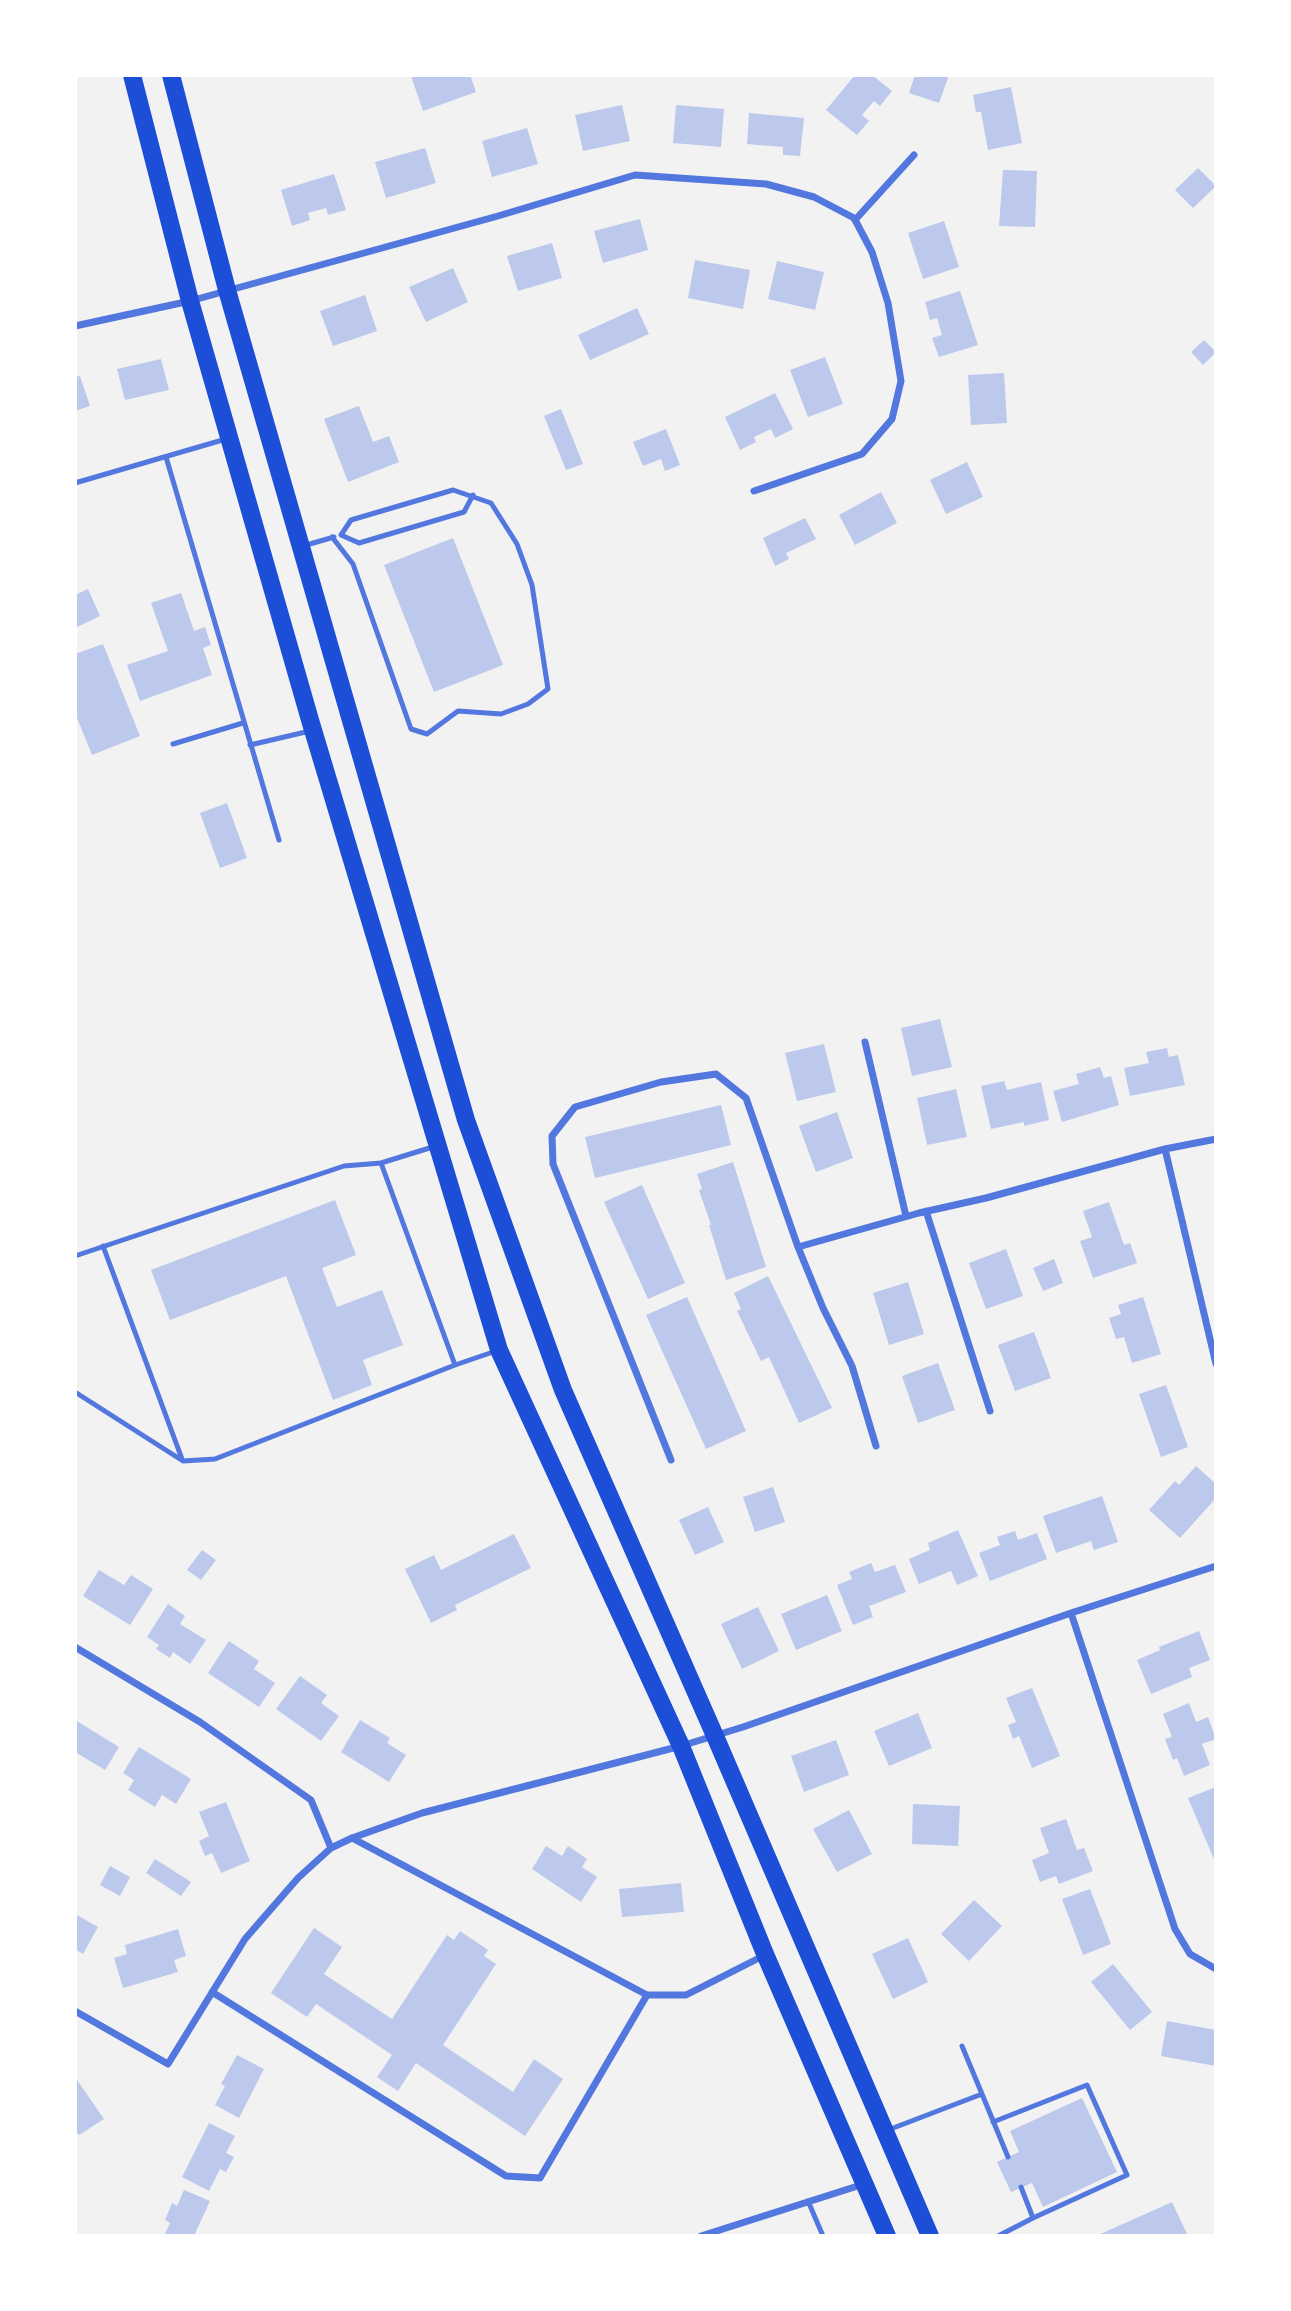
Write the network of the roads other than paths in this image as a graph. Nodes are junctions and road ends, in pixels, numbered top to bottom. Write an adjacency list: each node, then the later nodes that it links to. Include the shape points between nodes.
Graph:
1 (132, 75): 6 (main road)
2 (171, 75): 5 (main road)
3 (914, 155): 4 (street)
4 (855, 220): 5 (street, via 814,197 765,184 635,176); 11 (street, via 872,252 888,303 901,381 892,419 862,454)
5 (228, 290): 6 (street); 15 (main road)
6 (190, 301): 7 (street); 8 (main road)
7 (75, 326)
8 (229, 438): 9 (lane); 17 (main road)
9 (166, 457): 10 (lane); 16 (lane)
10 (75, 483)
11 (754, 491)
12 (472, 495): 13 (lane, via 453,490 351,520); 13 (lane, via 464,512 359,544); 14 (lane, via 491,503 517,544 532,585 548,689 528,704 501,714 458,711 426,734 411,729 353,564)
13 (341, 535): 14 (lane)
14 (332, 537): 15 (lane)
15 (301, 547): 42 (main road, via 466,1120 563,1390)
16 (243, 723): 18 (lane); 19 (lane)
17 (313, 730): 19 (lane); 23 (main road)
18 (173, 744)
19 (250, 745): 20 (lane)
20 (279, 840)
21 (865, 1042): 27 (street)
22 (1216, 1139): 24 (street)
23 (436, 1146): 25 (lane); 31 (main road)
24 (1165, 1149): 26 (street); 32 (street)
25 (381, 1163): 28 (lane, via 344,1166); 33 (lane)
26 (926, 1211): 27 (street); 35 (street)
27 (906, 1216): 29 (street)
28 (103, 1246): 30 (lane); 38 (lane)
29 (798, 1247): 36 (street, via 852,1366); 37 (street, via 746,1098 716,1074 661,1082 575,1107 552,1136 553,1164)
30 (75, 1256)
31 (499, 1350): 33 (lane); 43 (main road)
32 (1216, 1364)
33 (455, 1365): 38 (lane, via 215,1459)
34 (75, 1392): 38 (lane)
35 (990, 1410)
36 (876, 1446)
37 (671, 1460)
38 (183, 1461)
39 (1216, 1566): 40 (street)
40 (1071, 1613): 42 (street); 47 (street, via 1175,1929 1190,1954)
41 (75, 1647): 45 (street, via 200,1722 311,1800)
42 (715, 1736): 43 (street); 54 (main road)
43 (681, 1746): 44 (street, via 422,1813); 46 (main road)
44 (352, 1838): 45 (street); 49 (street)
45 (331, 1848): 48 (street, via 281,1895 245,1939)
46 (765, 1954): 49 (street, via 686,1995); 56 (main road)
47 (1216, 1969)
48 (212, 1992): 49 (street, via 506,2176 540,2178); 50 (street, via 168,2064)
49 (647, 1995)
50 (75, 2011)
51 (962, 2046): 52 (lane)
52 (982, 2094): 53 (lane); 54 (lane)
53 (993, 2122): 55 (lane); 59 (lane, via 1087,2085 1127,2175)
54 (885, 2131): 64 (main road)
55 (1008, 2157)
56 (864, 2183): 58 (street); 63 (main road)
57 (1021, 2188): 59 (lane)
58 (808, 2201): 60 (street); 62 (lane)
59 (1033, 2218): 65 (lane)
60 (724, 2232): 61 (street)
61 (701, 2236)
62 (823, 2236)
63 (887, 2236)
64 (930, 2236)
65 (998, 2236)

